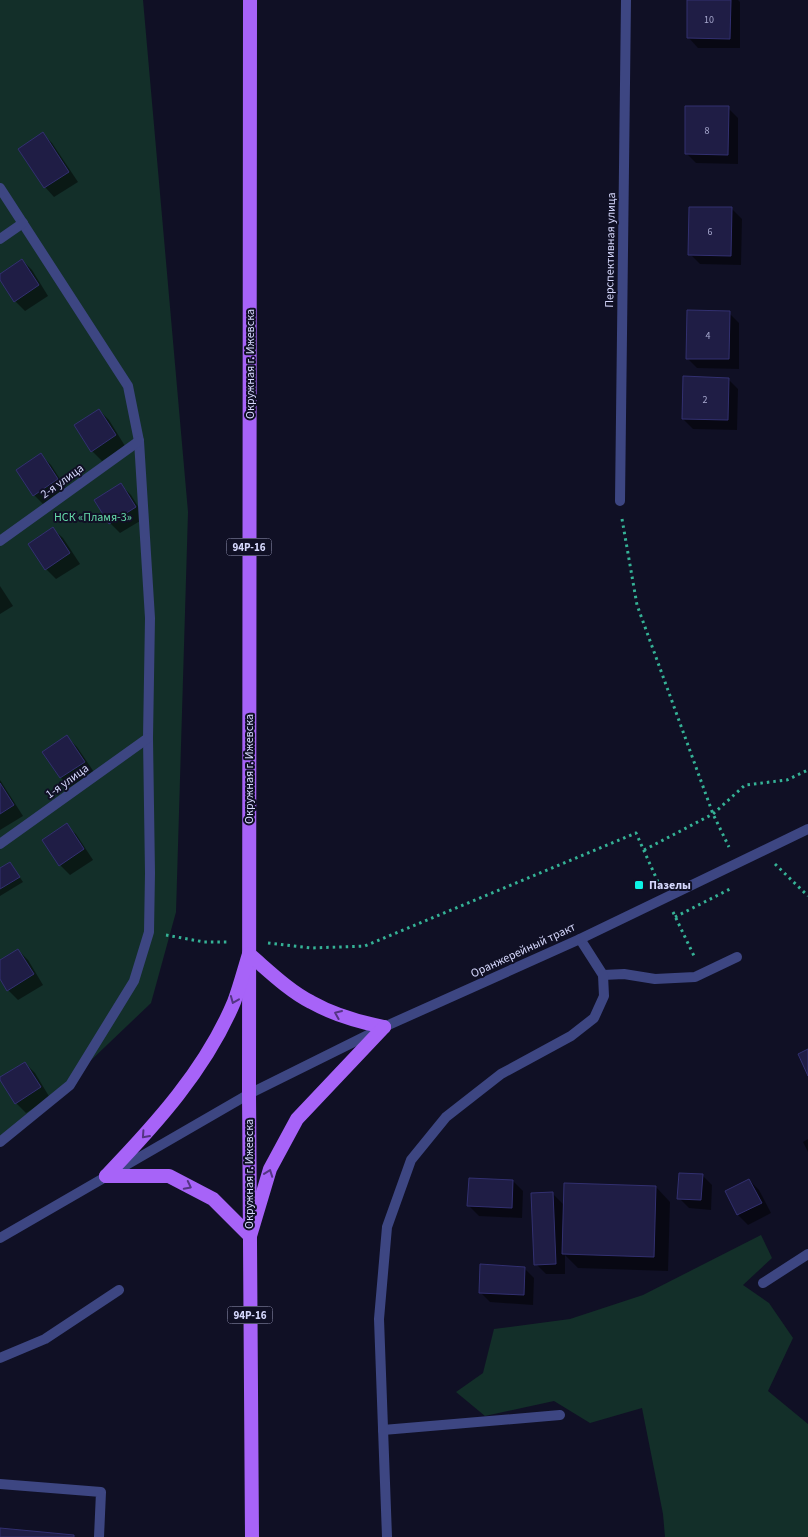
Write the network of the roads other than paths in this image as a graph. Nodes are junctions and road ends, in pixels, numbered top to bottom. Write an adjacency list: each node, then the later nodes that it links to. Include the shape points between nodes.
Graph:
1 (250, 0): 13 (main road, Окружная г. Ижевска / 94Р-16)
2 (626, 0): 7 (street, Перспективная улица)
3 (0, 188): 4 (street)
4 (23, 222): 5 (street); 6 (street, via 128,386)
5 (0, 239)
6 (139, 441): 8 (street, 2-я улица); 9 (street, via 150,618)
7 (620, 501)
8 (0, 541)
9 (148, 738): 11 (street, 1-я улица); 18 (street, via 149,932 134,981 70,1085)
10 (808, 829): 12 (street, Оранжерейный тракт)
11 (0, 844)
12 (580, 939): 15 (street); 16 (street, Оранжерейный тракт)
13 (249, 948): 16 (main road, one-way to 13, via 350,1020 311,1003 293,991); 17 (main road, Окружная г. Ижевска / 94Р-16); 19 (main road, one-way to 19, via 234,1001 215,1040 181,1092)
14 (737, 957): 15 (street, via 695,977 655,979 624,974)
15 (603, 975): 27 (street, via 604,996 594,1018 571,1036 501,1074 446,1117 411,1160 387,1227 379,1319)
16 (384, 1027): 17 (street, Оранжерейный тракт); 20 (main road, one-way to 16, via 270,1169 297,1119)
17 (249, 1094): 19 (street, Оранжерейный тракт); 20 (main road, Окружная г. Ижевска / 94Р-16)
18 (0, 1142)
19 (106, 1176): 20 (main road, one-way to 20, via 169,1176 213,1199); 21 (street, Оранжерейный тракт)
20 (250, 1236): 30 (main road, Окружная г. Ижевска / 94Р-16)
21 (0, 1238)
22 (808, 1254): 23 (street)
23 (763, 1283)
24 (119, 1290): 25 (street, via 45,1339)
25 (0, 1358)
26 (560, 1415): 27 (street)
27 (383, 1430): 31 (street)
28 (0, 1484): 29 (street, via 101,1492)
29 (99, 1537)
30 (252, 1537)
31 (387, 1537)

